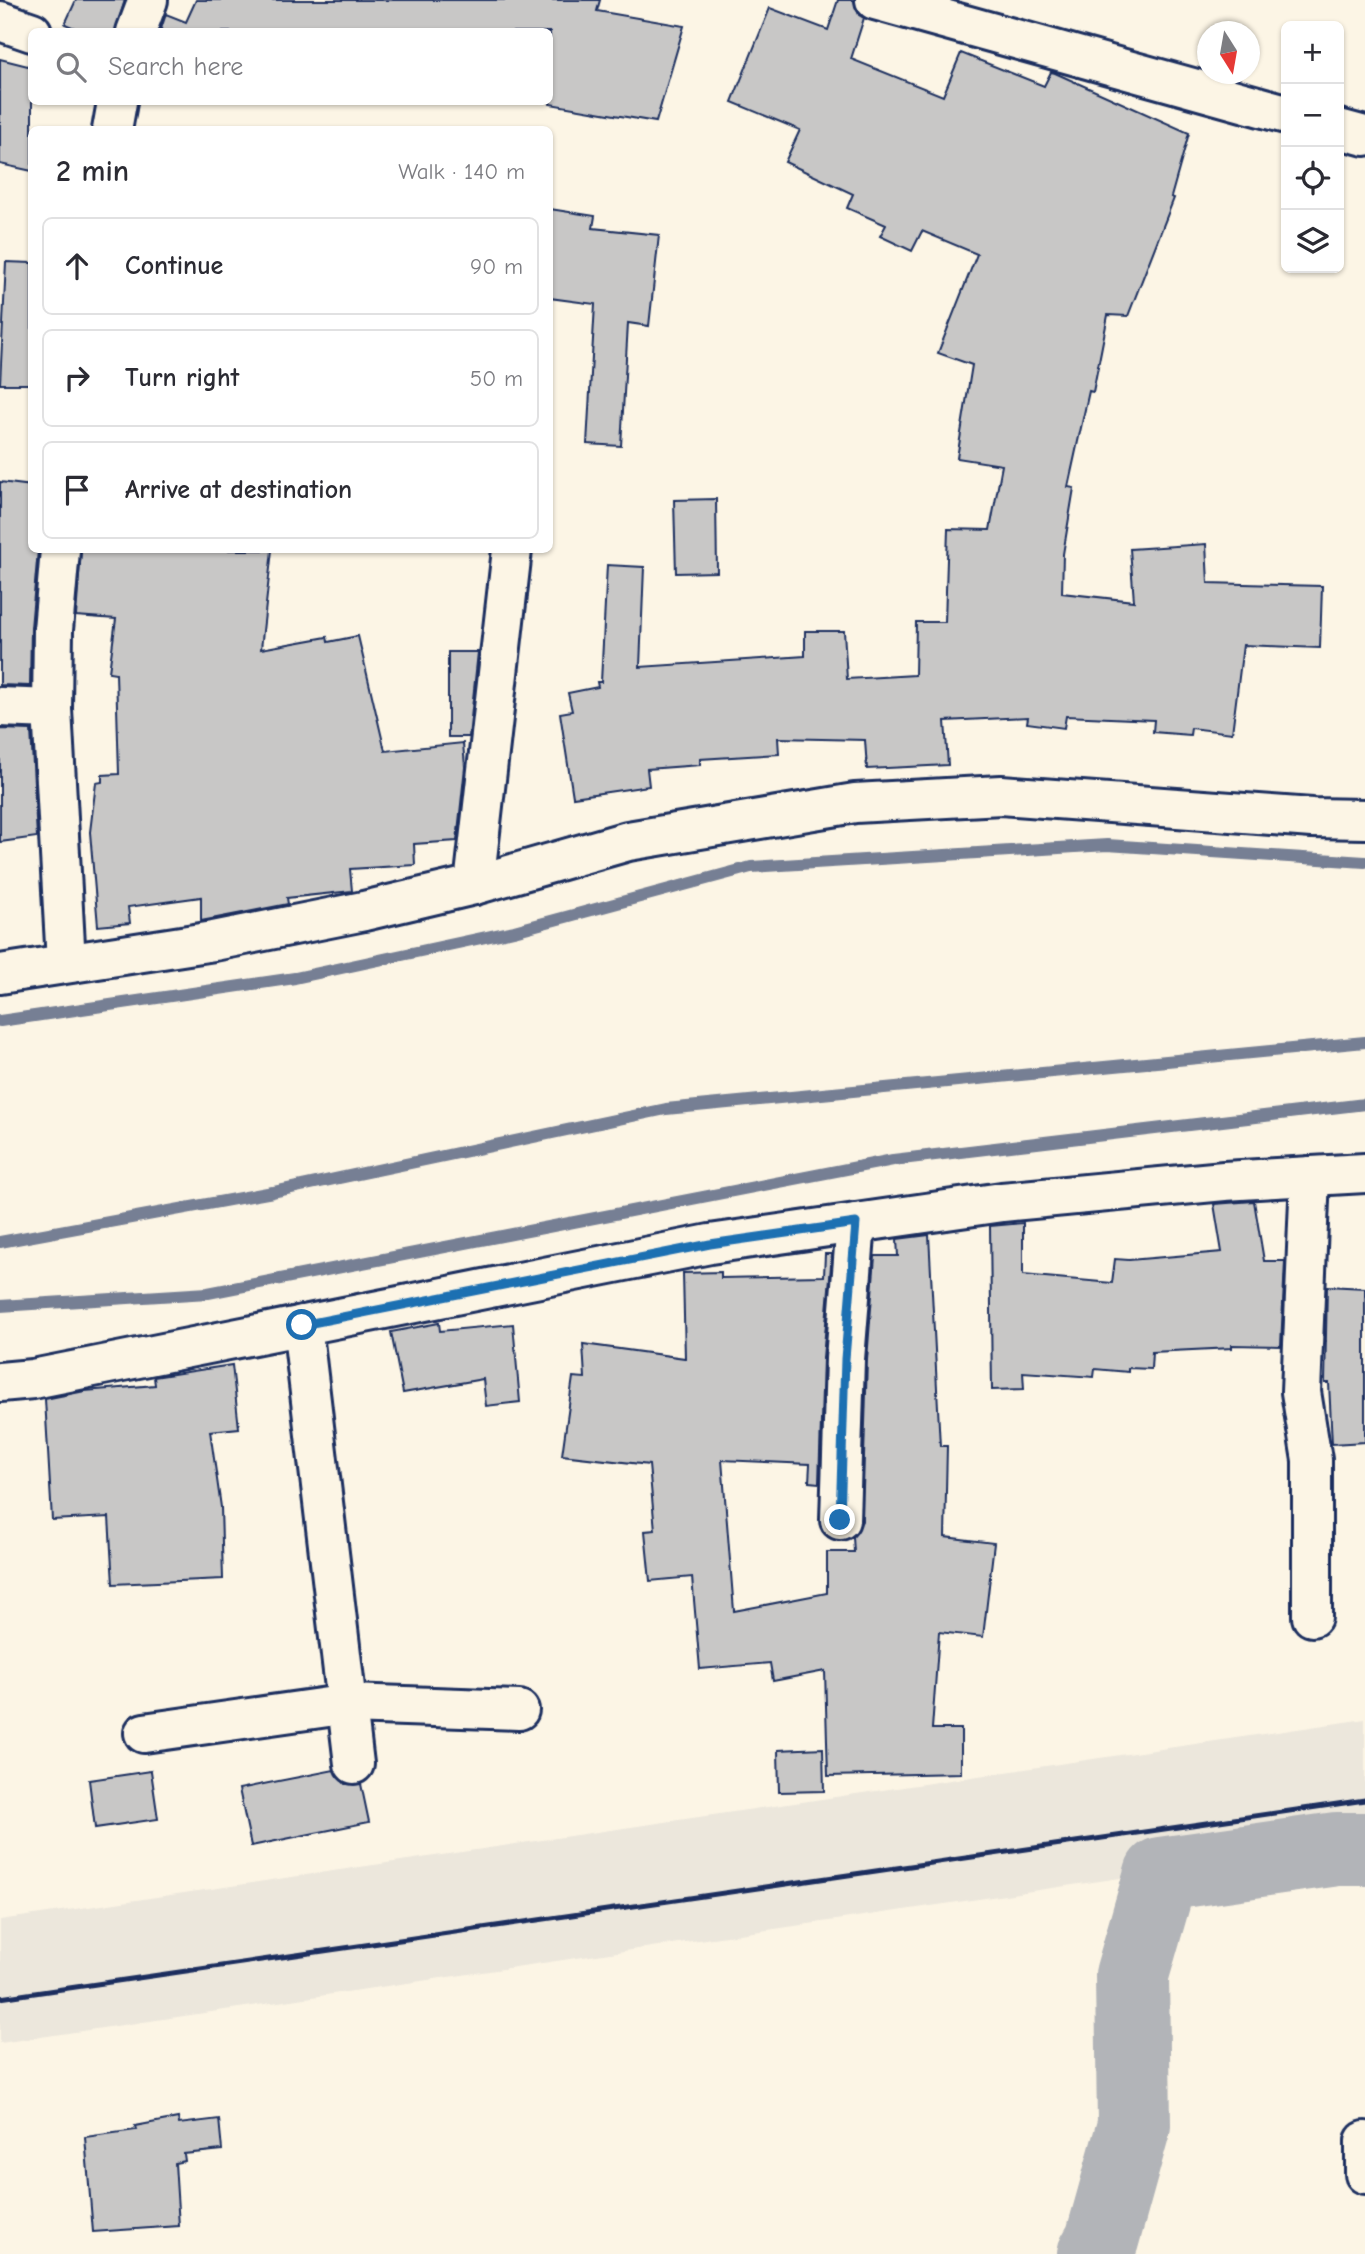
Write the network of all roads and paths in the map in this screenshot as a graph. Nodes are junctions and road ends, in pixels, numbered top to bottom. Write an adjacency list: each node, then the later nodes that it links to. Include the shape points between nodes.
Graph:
1 (148, 0): 4 (street)
2 (875, 0): 7 (street)
3 (0, 21): 5 (street)
4 (138, 28)
5 (28, 31)
6 (116, 105): 8 (street)
7 (1281, 113)
8 (113, 126)
9 (1344, 130): 10 (street)
10 (1365, 136)
11 (60, 553): 14 (street)
12 (512, 553): 16 (street)
13 (0, 707): 14 (street)
14 (52, 709): 17 (street)
15 (1365, 819): 16 (street, via 1001,794 855,803 628,841)
16 (474, 884): 17 (street, via 214,941)
17 (66, 962): 18 (street)
18 (0, 974)
19 (1365, 1173): 20 (street)
20 (1310, 1176): 21 (street, via 1002,1202); 25 (street, via 1301,1392 1312,1460)
21 (856, 1223): 22 (street, via 710,1244); 24 (street, via 845,1359)
22 (302, 1325): 23 (street); 26 (street)
23 (0, 1382)
24 (840, 1520)
25 (1312, 1617)
26 (349, 1704): 27 (street); 28 (street); 29 (street)
27 (519, 1710)
28 (144, 1733)
29 (354, 1764)
30 (1365, 2141): 31 (street)
31 (1365, 2174)

